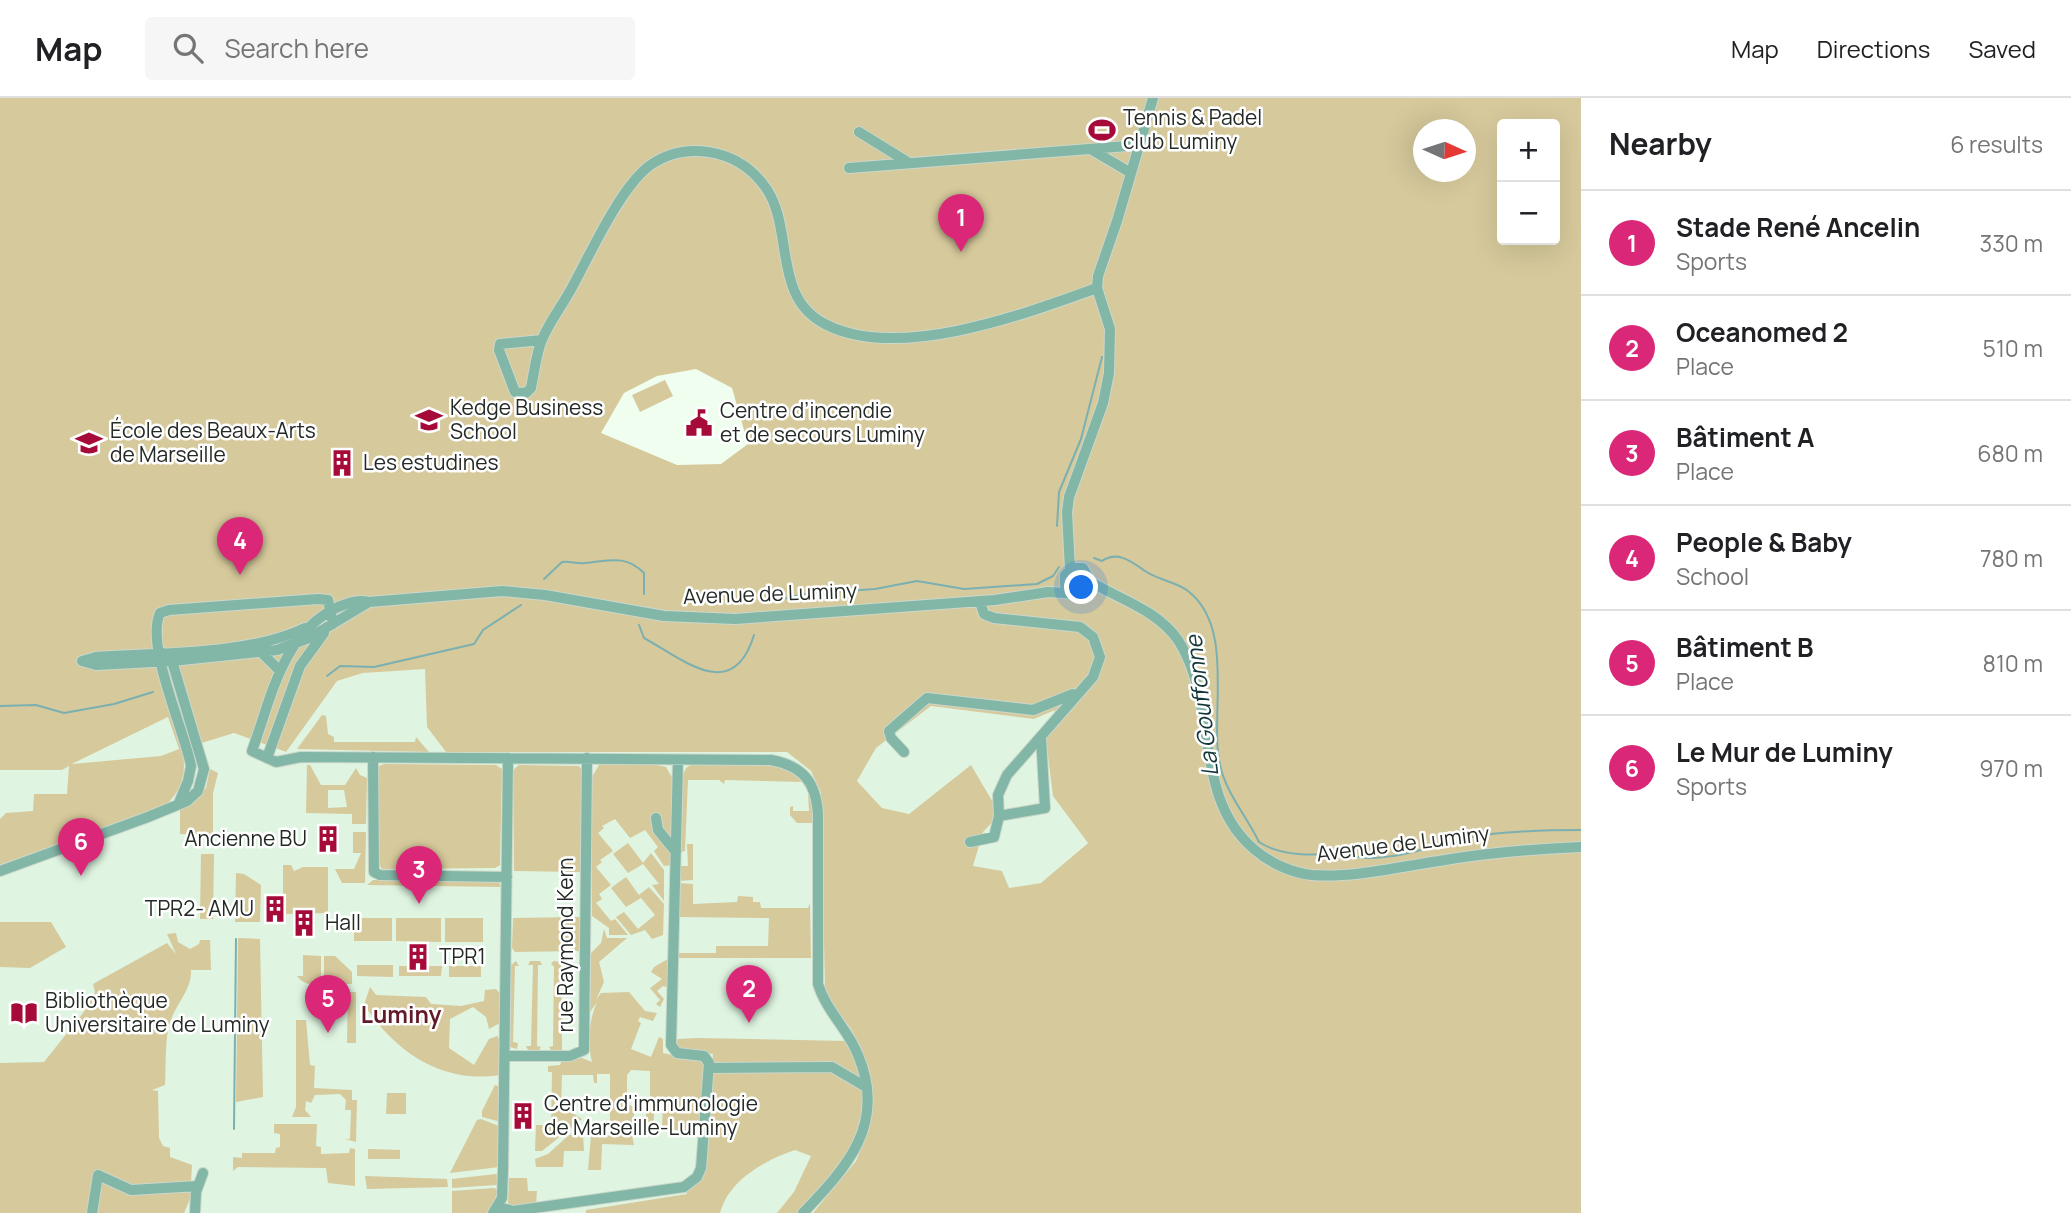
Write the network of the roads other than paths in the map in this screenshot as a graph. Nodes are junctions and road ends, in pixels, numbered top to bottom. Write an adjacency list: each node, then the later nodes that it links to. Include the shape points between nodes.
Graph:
1 (1153, 98): 3 (street)
2 (859, 132): 5 (street)
3 (1140, 145): 4 (street); 7 (street)
4 (1091, 150): 5 (street); 7 (street)
5 (906, 161): 6 (street)
6 (849, 168)
7 (1131, 173): 8 (street)
8 (1097, 288): 9 (street, via 956,331 859,337 809,312 794,292 777,215 764,185 724,155 689,151 648,167 627,190); 10 (street, via 1110,329 1109,373 1066,512)
9 (542, 340): 9 (street, via 500,344 515,392 526,393 531,388)
10 (1075, 568): 11 (street); 12 (street, via 1088,572)
11 (1064, 582): 13 (street, Avenue de Luminy); 14 (street)
12 (1089, 586): 14 (street, via 1077,594); 37 (street, Avenue de Luminy, via 1151,614 1183,650 1194,675 1221,804 1240,836 1266,859 1297,872 1334,875 1510,851)
13 (1048, 592): 14 (street, Avenue de Luminy); 15 (street, Avenue de Luminy)
14 (1071, 592)
15 (980, 602): 16 (street, Avenue de Luminy, via 708,619 517,592); 24 (street, via 989,617 1072,624 1087,631 1097,643 1099,664)
16 (369, 603): 17 (street, Avenue de Luminy, via 360,600); 19 (street, Avenue de Luminy)
17 (330, 611): 18 (street, Avenue de Luminy); 19 (street); 22 (street, via 328,600 318,599 169,610 157,620)
18 (314, 623): 20 (street, Avenue de Luminy); 22 (street, Avenue de Luminy, via 276,640)
19 (333, 624): 20 (street, Avenue de Luminy); 26 (street, Avenue de Luminy, via 300,666)
20 (293, 646): 21 (street, Avenue de Luminy); 23 (street, Avenue de Luminy)
21 (262, 653): 22 (street, Avenue de Luminy); 23 (street)
22 (164, 658): 22 (street, Avenue de Luminy, via 82,661 96,665); 39 (street, via 204,769 198,791 178,805)
23 (280, 671): 25 (street, Avenue de Luminy)
24 (1077, 693): 27 (street); 28 (street, via 1033,710 927,698 889,731)
25 (261, 726): 26 (street); 30 (street, Avenue de Luminy, via 252,751)
26 (277, 731): 30 (street, Avenue de Luminy)
27 (1041, 737): 34 (street, via 1002,785); 34 (street, via 1045,808)
28 (904, 752)
29 (373, 757): 30 (street, via 291,757 276,762); 31 (street); 40 (street, via 374,872)
30 (267, 758)
31 (508, 758): 32 (street); 40 (street)
32 (587, 758): 33 (street); 41 (street, rue Raymond Kern, via 584,1050 568,1056)
33 (678, 760): 38 (street); 43 (street, via 771,760 798,769 808,778 818,814 818,984 827,1007 858,1054)
34 (999, 816): 36 (street, via 994,837)
35 (656, 818): 38 (street, via 658,830)
36 (970, 842)
37 (1581, 847)
38 (676, 852): 42 (street, via 671,1045 677,1053 704,1056)
39 (0, 871)
40 (507, 877): 41 (street)
41 (505, 1056): 46 (street, via 503,1185)
42 (709, 1068): 43 (street, via 832,1067); 46 (street, via 701,1168 684,1187)
43 (866, 1087): 49 (street, via 863,1127 851,1160)
44 (203, 1172): 45 (street)
45 (198, 1186): 47 (street, via 131,1190 98,1175); 48 (street)
46 (496, 1210)
47 (92, 1213)
48 (195, 1213)
49 (803, 1213)

